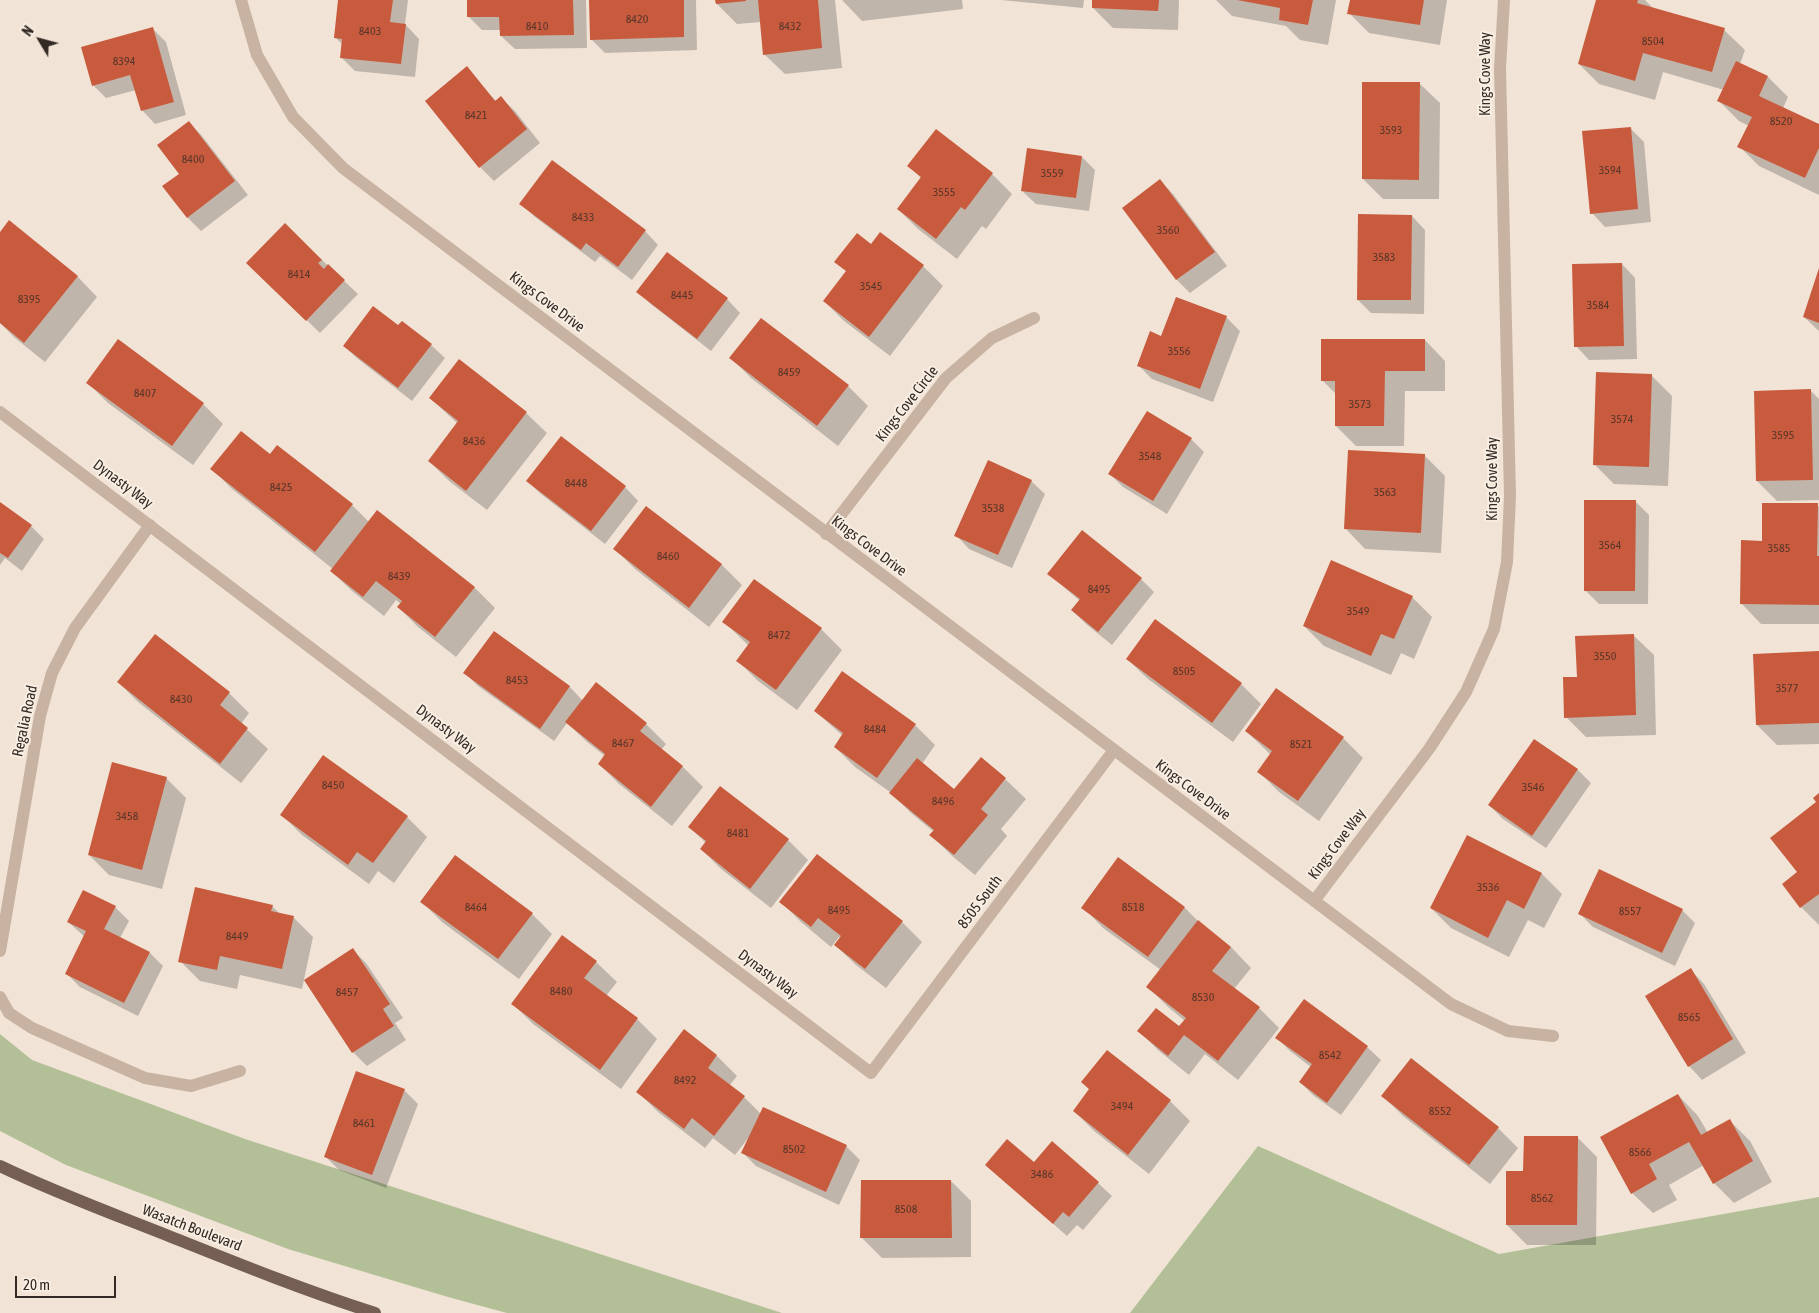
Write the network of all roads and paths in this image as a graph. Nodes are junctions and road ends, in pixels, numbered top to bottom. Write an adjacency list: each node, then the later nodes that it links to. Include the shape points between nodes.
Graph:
1 (242, 0): 6 (street, Kings Cove Drive, via 257,55 293,117 343,168)
2 (1504, 0): 8 (street, Kings Cove Way, via 1500,68 1510,496 1507,562 1494,628 1466,692 1434,741)
3 (1034, 318): 6 (street, Kings Cove Circle, via 992,338 946,378)
4 (0, 412): 5 (street, Dynasty Way)
5 (150, 525): 9 (street, Regalia Road, via 75,628 52,673 40,716); 13 (street, Dynasty Way)
6 (826, 534): 7 (street, Kings Cove Drive)
7 (1114, 750): 8 (street, Kings Cove Drive); 13 (street, 8505 South)
8 (1314, 901): 11 (street, Kings Cove Drive, via 1450,1004 1508,1031)
9 (0, 951)
10 (0, 997): 12 (street, via 10,1013 32,1028 145,1078 190,1086)
11 (1553, 1036)
12 (240, 1071)
13 (871, 1073)
14 (0, 1166): 15 (main road, Wasatch Boulevard, via 44,1187 212,1253)
15 (375, 1313)

